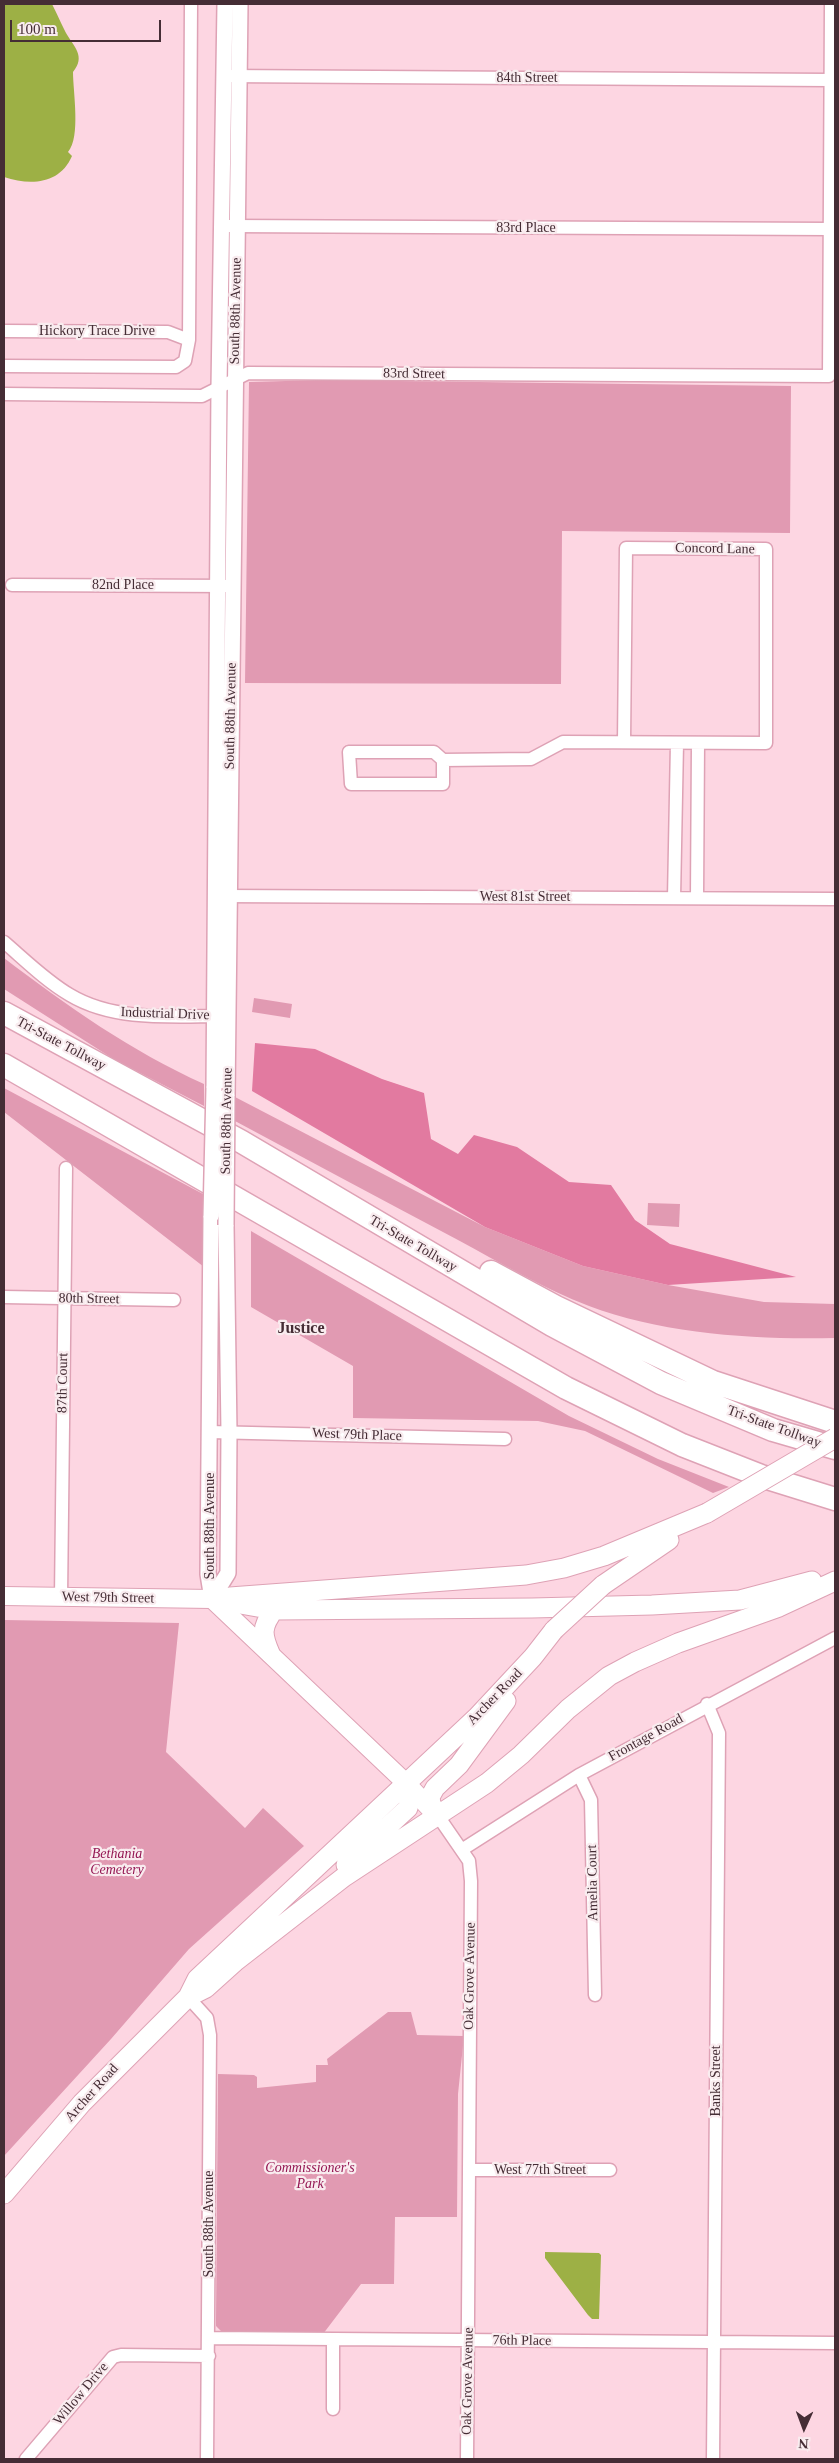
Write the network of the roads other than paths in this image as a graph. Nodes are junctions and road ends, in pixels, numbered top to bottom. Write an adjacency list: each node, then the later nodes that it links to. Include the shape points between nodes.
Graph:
1 (191, 4): 11 (street)
2 (225, 4): 5 (street, South 88th Avenue)
3 (240, 4): 5 (street, South 88th Avenue)
4 (831, 4): 6 (street)
5 (232, 76): 6 (street, 84th Street); 7 (street, South 88th Avenue); 8 (street, South 88th Avenue)
6 (830, 80): 9 (street)
7 (222, 226): 8 (street, 83rd Place); 14 (street, South 88th Avenue)
8 (237, 226): 9 (street, 83rd Place); 13 (street, South 88th Avenue)
9 (830, 229): 13 (street, 83rd Street, via 829,376 248,373)
10 (4, 331): 11 (street, Hickory Trace Drive, via 168,332)
11 (189, 340): 12 (street, via 185,361 176,367)
12 (4, 366)
13 (236, 379): 14 (street, 83rd Street); 17 (street, South 88th Avenue)
14 (219, 387): 15 (street, 83rd Street, via 202,396); 17 (street, South 88th Avenue)
15 (4, 394)
16 (12, 585): 17 (street, 82nd Place)
17 (226, 586): 22 (street, South 88th Avenue)
18 (624, 742): 19 (street, Concord Lane); 20 (street, Concord Lane, via 626,548 766,549 766,743); 21 (street, Concord Lane, via 563,742 532,759)
19 (676, 743): 20 (street, Concord Lane); 23 (street)
20 (698, 743): 24 (street)
21 (443, 760): 21 (street, Concord Lane, via 434,752 349,752 350,784 443,784)
22 (222, 896): 23 (street, West 81st Street); 28 (street, South 88th Avenue)
23 (674, 898): 24 (street, West 81st Street)
24 (697, 898): 25 (street, West 81st Street)
25 (835, 899)
26 (4, 942): 28 (street, Industrial Drive, via 70,996 108,1011)
27 (4, 1013): 31 (highway, Tri-State Tollway, via 242,1142)
28 (221, 1016): 36 (street, South 88th Avenue, bridge, via 214,1088); 37 (street, South 88th Avenue, bridge, via 227,1096)
29 (4, 1065): 41 (highway, via 566,1388 682,1445 761,1476)
30 (66, 1168): 33 (street, 87th Court)
31 (372, 1220): 35 (highway, via 436,1242 556,1307 713,1382); 40 (highway, Tri-State Tollway, via 661,1383 773,1430)
32 (4, 1297): 33 (street, 80th Street)
33 (64, 1298): 34 (street, 80th Street); 46 (street, 87th Court)
34 (174, 1300)
35 (835, 1422)
36 (209, 1432): 37 (street, West 79th Place); 47 (street, South 88th Avenue, via 208,1574)
37 (229, 1432): 39 (street, West 79th Place); 47 (street, South 88th Avenue, via 228,1573)
38 (835, 1438): 42 (main road, Archer Road, bridge)
39 (505, 1439)
40 (835, 1448)
41 (835, 1499)
42 (707, 1514): 47 (main road, via 604,1556 526,1575); 51 (main road, Archer Road, bridge, via 603,1585 554,1630)
43 (835, 1571): 48 (main road, via 765,1596 716,1603)
44 (835, 1581): 55 (main road, Archer Road, via 779,1607 678,1642 609,1676 487,1783)
45 (4, 1596): 46 (main road, West 79th Street)
46 (61, 1597): 47 (main road, West 79th Street)
47 (212, 1599): 48 (main road); 50 (main road, Oak Grove Avenue)
48 (274, 1610): 50 (main road, via 264,1627)
49 (835, 1638): 52 (street, Frontage Road)
50 (270, 1653): 54 (main road, Oak Grove Avenue)
51 (533, 1657): 54 (main road, Archer Road, via 484,1710); 55 (main road, via 516,1687 459,1765 435,1788 430,1797)
52 (707, 1704): 53 (street, Frontage Road); 67 (street, Banks Street, via 719,1732)
53 (578, 1775): 56 (street, Frontage Road); 58 (street, Amelia Court, via 591,1800)
54 (407, 1784): 55 (main road, Oak Grove Avenue); 57 (main road, via 408,1808); 59 (main road, Archer Road, via 197,1979)
55 (438, 1816): 56 (street, Oak Grove Avenue); 57 (main road, Archer Road, via 362,1864)
56 (463, 1849): 60 (street, Oak Grove Avenue, via 469,1861 471,1882)
57 (299, 1911): 59 (main road, Archer Road, via 206,1988)
58 (595, 1995)
59 (188, 1997): 62 (main road, Archer Road, via 88,2096); 63 (street, South 88th Avenue, via 207,2018 210,2035)
60 (470, 2170): 61 (street, West 77th Street); 65 (street, Oak Grove Avenue)
61 (610, 2170)
62 (4, 2194)
63 (209, 2338): 64 (street, 76th Place); 68 (street, South 88th Avenue)
64 (333, 2339): 65 (street, 76th Place); 69 (street)
65 (468, 2341): 67 (street, 76th Place); 72 (street, Oak Grove Avenue)
66 (835, 2343): 67 (street, 76th Place)
67 (714, 2344): 73 (street, Banks Street)
68 (209, 2356): 70 (street, Willow Drive, via 113,2357); 71 (street, South 88th Avenue)
69 (333, 2409)
70 (26, 2459)
71 (207, 2459)
72 (467, 2459)
73 (713, 2459)

